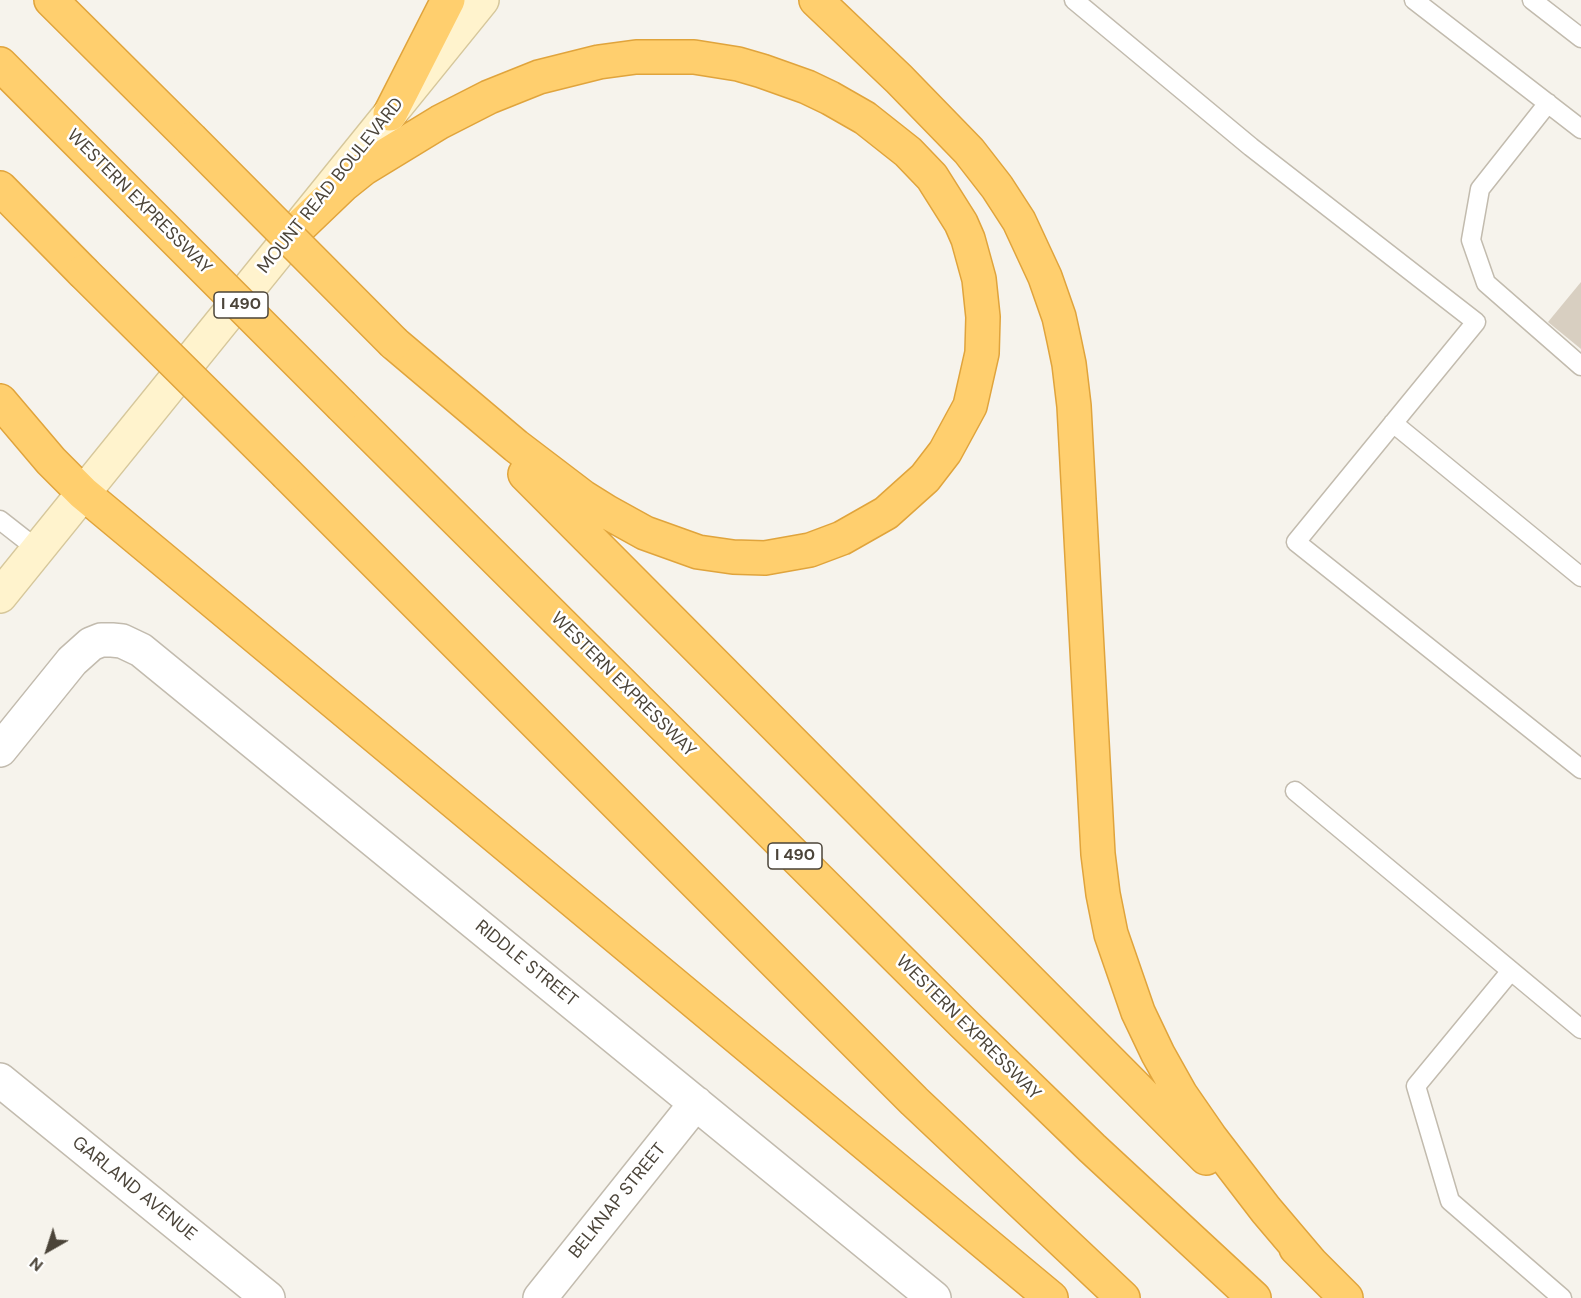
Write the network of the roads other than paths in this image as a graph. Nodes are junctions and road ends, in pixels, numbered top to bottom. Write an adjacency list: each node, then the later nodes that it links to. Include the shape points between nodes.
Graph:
1 (51, 0): 14 (highway)
2 (71, 0): 14 (highway)
3 (448, 0): 12 (highway)
4 (482, 0): 12 (main road, MOUNT READ BOULEVARD)
5 (816, 0): 33 (highway, via 969,151 1019,221 1045,277 1059,317 1074,406 1098,854 1111,934 1142,1022 1182,1095 1259,1202)
6 (1074, 0): 20 (lane, via 1251,147 1476,322)
7 (1414, 0): 11 (lane)
8 (1532, 0): 9 (lane)
9 (1581, 38)
10 (0, 64): 39 (highway, WESTERN EXPRESSWAY / I 490, bridge, via 964,1024)
11 (1548, 103): 13 (lane); 18 (lane, via 1480,189 1471,240 1486,283)
12 (390, 114): 16 (main road, MOUNT READ BOULEVARD)
13 (1581, 129)
14 (191, 139): 17 (highway, bridge)
15 (0, 188): 38 (highway, bridge, via 914,1101)
16 (296, 230): 17 (highway, via 363,169 489,97 539,77 599,62 636,57 694,57 738,64 807,87 865,118 908,152 932,177 961,223 979,279 983,317 982,353 970,406 945,452 925,478 886,513 842,538 810,550 765,558 698,552 645,532 607,512 516,446); 21 (main road, MOUNT READ BOULEVARD)
17 (394, 343): 33 (highway)
18 (1581, 366)
19 (0, 401): 21 (highway)
20 (1393, 423): 24 (lane); 27 (lane, via 1296,542)
21 (83, 493): 23 (main road, MOUNT READ BOULEVARD); 37 (highway)
22 (0, 520): 23 (lane)
23 (37, 549): 25 (main road, MOUNT READ BOULEVARD)
24 (1581, 577)
25 (0, 596)
26 (0, 750): 32 (street, RIDDLE STREET, via 81,651 101,640 132,644)
27 (1581, 769)
28 (1295, 791): 29 (lane)
29 (1510, 972): 30 (lane); 41 (lane, via 1416,1086 1450,1201)
30 (1581, 1029)
31 (0, 1080): 34 (street, GARLAND AVENUE)
32 (696, 1103): 35 (street, BELKNAP STREET); 36 (street, RIDDLE STREET)
33 (1311, 1263): 40 (highway)
34 (268, 1298)
35 (540, 1298)
36 (934, 1298)
37 (1051, 1298)
38 (1123, 1298)
39 (1254, 1298)
40 (1346, 1298)
41 (1562, 1298)

